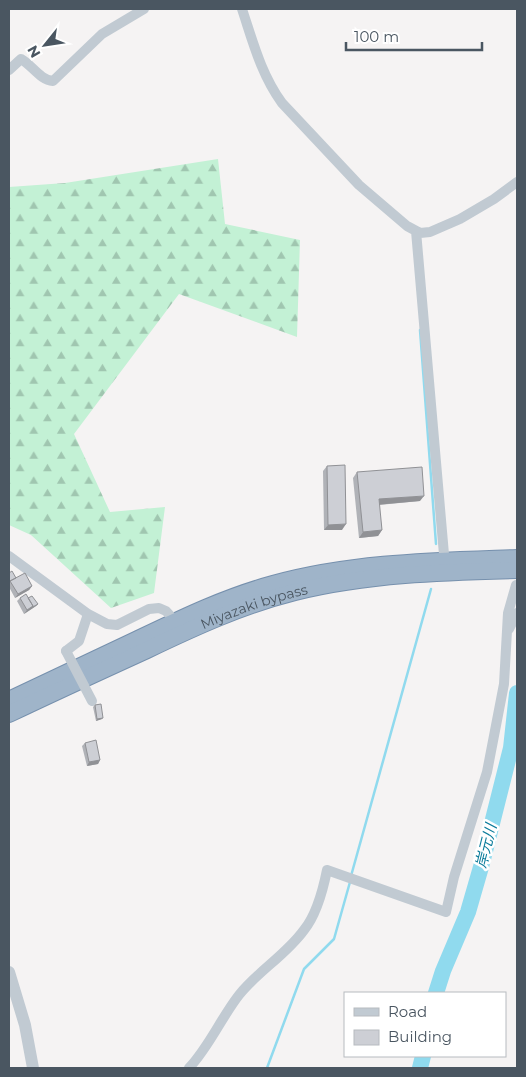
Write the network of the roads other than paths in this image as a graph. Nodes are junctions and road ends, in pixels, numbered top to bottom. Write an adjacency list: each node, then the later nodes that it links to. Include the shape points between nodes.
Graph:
1 (144, 9): 3 (street, via 102,34 53,81 47,80 21,59)
2 (242, 9): 5 (street, via 260,65 282,103 359,185)
3 (9, 70)
4 (517, 182): 5 (street, via 444,227 430,232)
5 (416, 231): 8 (street)
6 (517, 558): 8 (highway, Miyazaki bypass)
7 (11, 560): 11 (street)
8 (445, 566): 9 (highway, Miyazaki bypass); 12 (highway, Miyazaki bypass, via 357,567 301,577 243,593); 16 (highway, Miyazaki bypass, via 296,592 225,614)
9 (516, 577): 13 (street)
10 (517, 613): 13 (street)
11 (88, 614): 12 (street, via 117,626 149,609 160,608); 15 (street, bridge, via 79,641 66,651)
12 (175, 621): 14 (highway, Miyazaki bypass)
13 (506, 634): 19 (street, via 504,684 487,772 446,912 328,870 318,904 306,929 240,993)
14 (9, 700)
15 (92, 701)
16 (9, 714)
17 (9, 972): 18 (street, via 26,1025)
18 (33, 1068)
19 (190, 1068)

